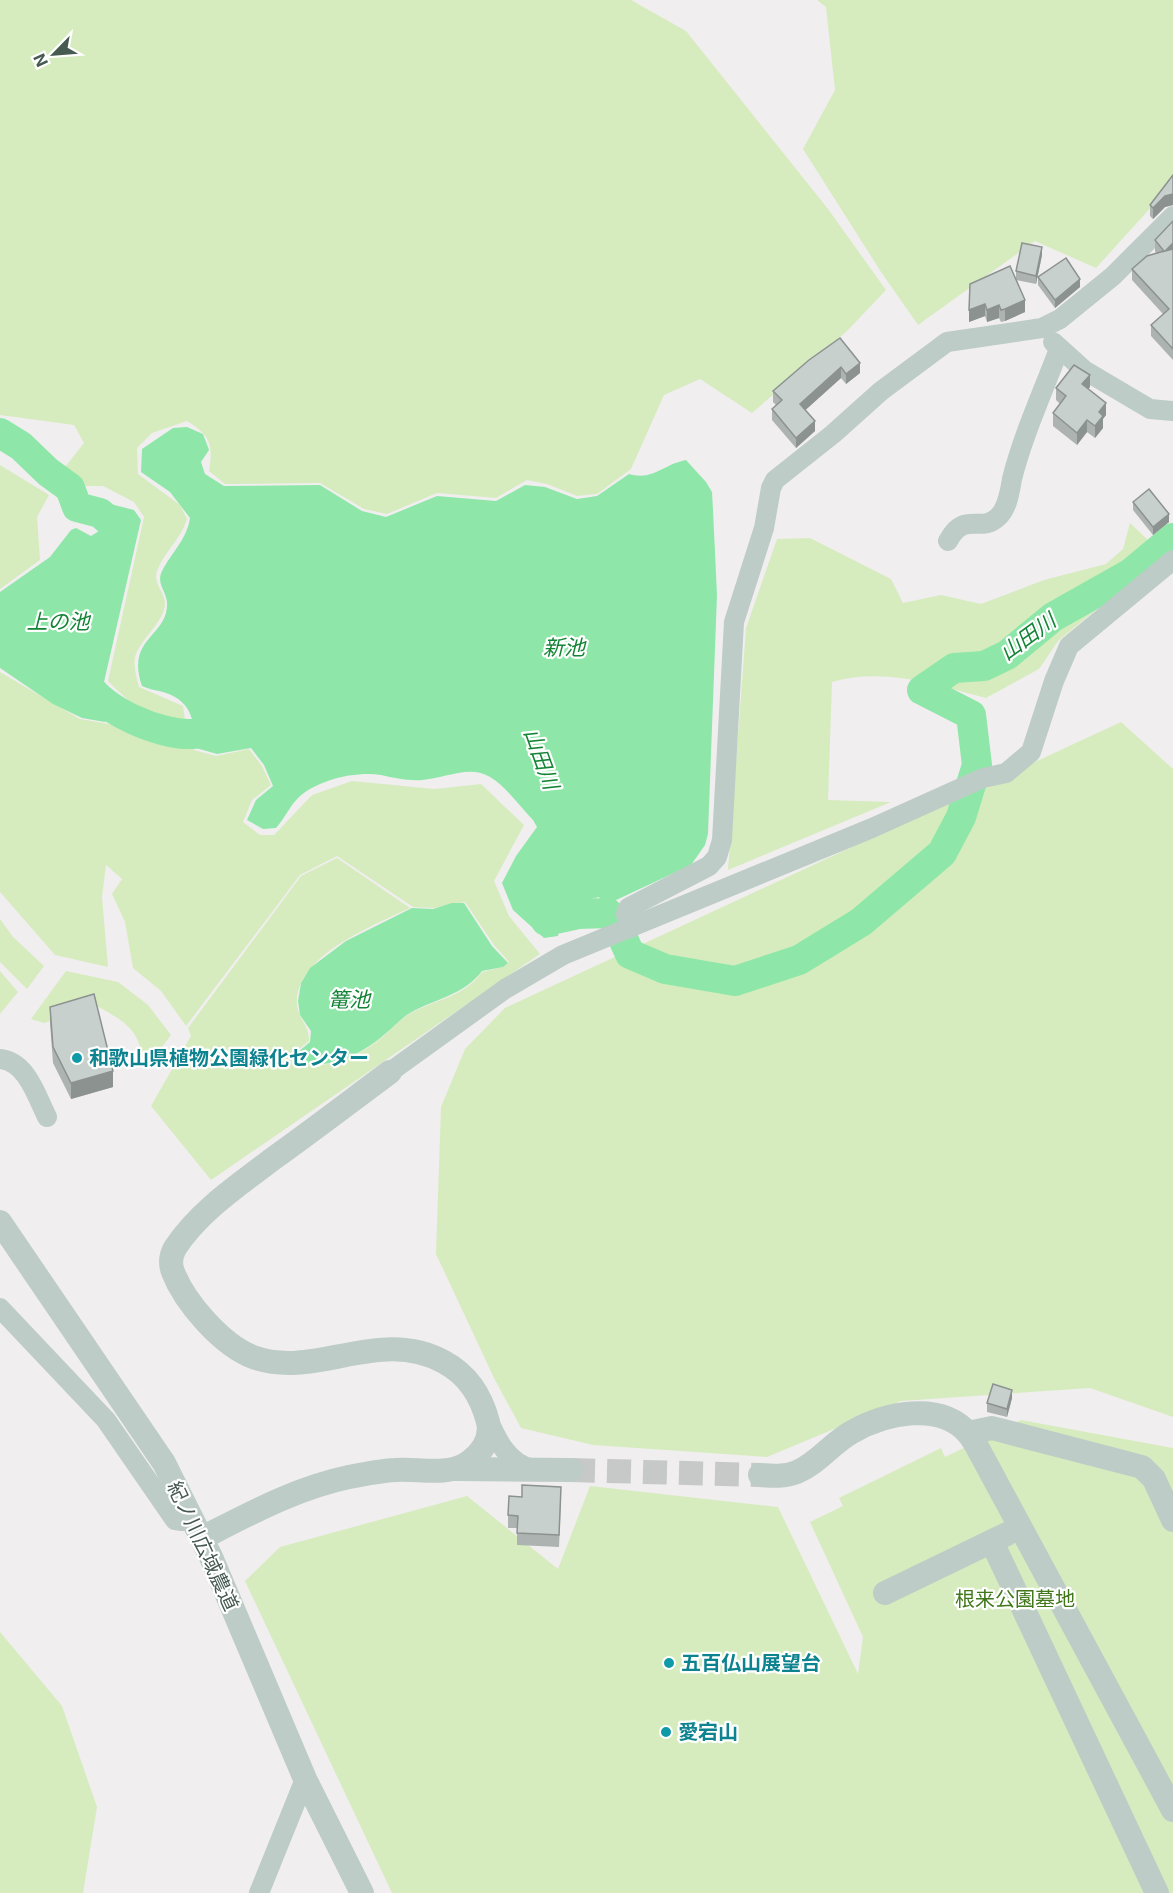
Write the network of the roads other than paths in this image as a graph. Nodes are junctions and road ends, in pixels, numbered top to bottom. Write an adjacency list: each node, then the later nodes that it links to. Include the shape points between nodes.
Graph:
1 (1173, 216): 2 (street, via 1113,276 1060,319)
2 (1042, 328): 3 (street); 7 (street, via 947,342 881,391 776,480 734,622 722,840 717,856 710,866 628,908)
3 (1059, 349): 4 (street, via 1084,370 1150,409); 5 (street, via 998,517 961,526)
4 (1173, 411)
5 (948, 541)
6 (1173, 560): 7 (street, via 1069,646 1031,752 1006,774 983,778)
7 (631, 928): 9 (street, via 538,968)
8 (0, 1059): 10 (street, via 24,1071)
9 (390, 1072): 13 (street, via 210,1208 176,1247 172,1271 215,1332 251,1356 279,1363 388,1348 414,1349 462,1373)
10 (47, 1116)
11 (0, 1222): 20 (street, 紀ノ川広域農道, via 152,1444)
12 (0, 1308): 20 (street, via 106,1420 175,1520)
13 (486, 1414): 15 (street, via 486,1443 472,1459); 16 (street, via 511,1458 522,1467)
14 (968, 1433): 18 (street, via 939,1415 890,1417 852,1432 795,1473); 19 (street, via 992,1428 1142,1467 1151,1474); 21 (street)
15 (455, 1469): 16 (street); 20 (street, via 396,1469 331,1481)
16 (533, 1469): 17 (street)
17 (571, 1470)
18 (760, 1475)
19 (1173, 1520)
20 (197, 1528): 24 (street, 紀ノ川広域農道)
21 (1020, 1528): 22 (street); 25 (street)
22 (992, 1542): 23 (street); 28 (street)
23 (885, 1593)
24 (305, 1779): 26 (street); 27 (street, 紀ノ川広域農道)
25 (1173, 1810)
26 (259, 1893)
27 (362, 1893)
28 (1157, 1893)

